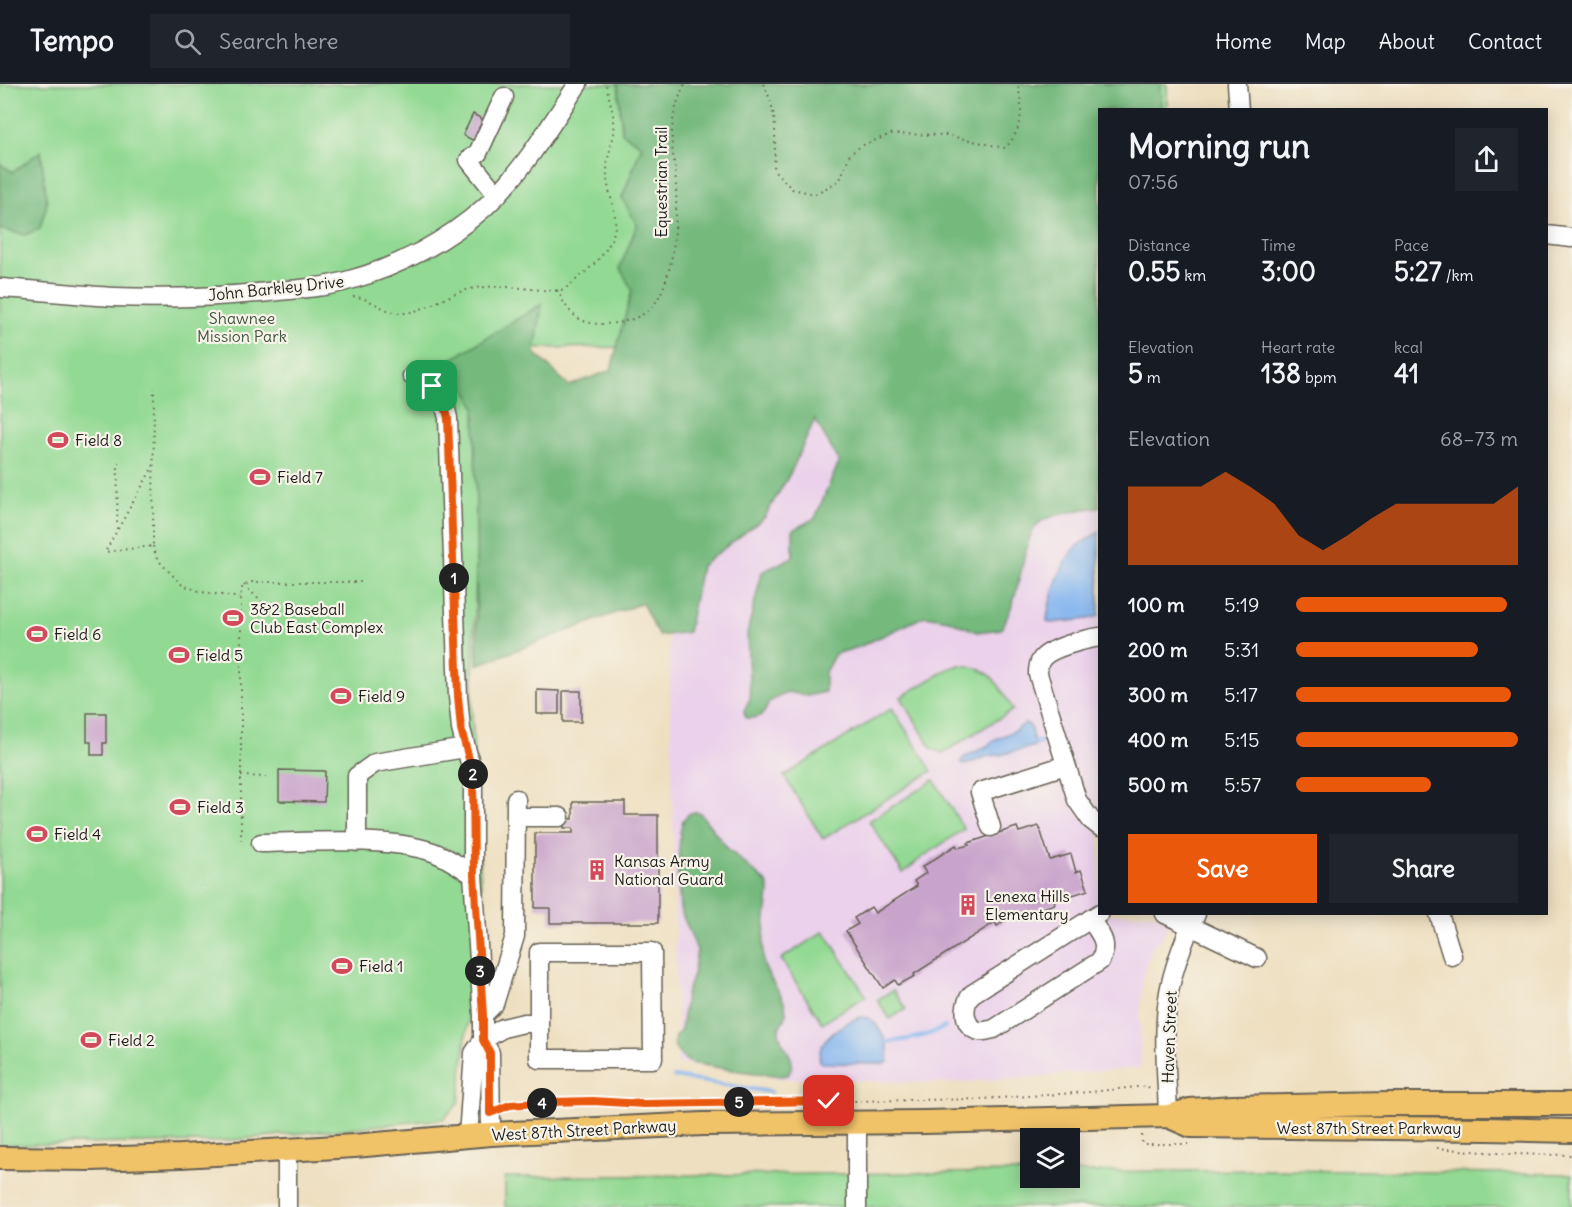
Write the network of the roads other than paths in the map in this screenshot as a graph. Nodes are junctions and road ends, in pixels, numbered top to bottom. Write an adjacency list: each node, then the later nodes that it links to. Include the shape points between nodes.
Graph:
1 (578, 84): 5 (street, John Barkley Drive, via 527,160)
2 (1237, 84): 4 (street)
3 (504, 97): 5 (street, via 478,153 469,160)
4 (1239, 108)
5 (497, 195): 8 (street, John Barkley Drive, via 453,233 418,253 387,268 314,288 193,297 113,297)
6 (1548, 235): 7 (street)
7 (1572, 238)
8 (0, 288)
9 (412, 376): 11 (street, via 432,386 443,398 448,418 458,696)
10 (1098, 638): 12 (street, via 1048,652 1038,666)
11 (465, 748): 18 (street, via 375,763 357,776); 20 (street, via 473,774)
12 (1066, 765): 16 (street, via 1077,800); 17 (street, via 980,792)
13 (516, 799): 14 (street)
14 (516, 817): 15 (street); 27 (street, via 515,936 494,1004)
15 (560, 817)
16 (1098, 825)
17 (992, 827)
18 (357, 842): 19 (street); 20 (street, via 415,847 436,853)
19 (261, 843)
20 (474, 875): 27 (street)
21 (1170, 915): 24 (street)
22 (1439, 915): 25 (street)
23 (1095, 916): 23 (street, via 972,994 965,1007 972,1028 994,1029 1100,961 1105,945)
24 (1194, 920): 26 (street); 31 (street, Haven Street, via 1177,962 1168,1004)
25 (1452, 956)
26 (1257, 958)
27 (483, 1015): 29 (street)
28 (539, 1023): 28 (street, via 539,951 652,951 652,1059 539,1059); 29 (street, via 513,1024)
29 (483, 1040): 33 (street, via 490,1053); 35 (street, via 474,1053)
30 (1572, 1104): 31 (main road, West 87th Street Parkway, via 1233,1107)
31 (1168, 1116): 32 (main road, West 87th Street Parkway); 34 (main road, West 87th Street Parkway, via 1191,1126)
32 (857, 1123): 33 (main road, West 87th Street Parkway); 39 (street)
33 (490, 1124): 35 (main road, West 87th Street Parkway)
34 (1572, 1131)
35 (468, 1136): 36 (main road, West 87th Street Parkway)
36 (287, 1150): 37 (main road, West 87th Street Parkway, via 91,1159); 38 (street)
37 (0, 1158)
38 (287, 1207)
39 (857, 1207)

